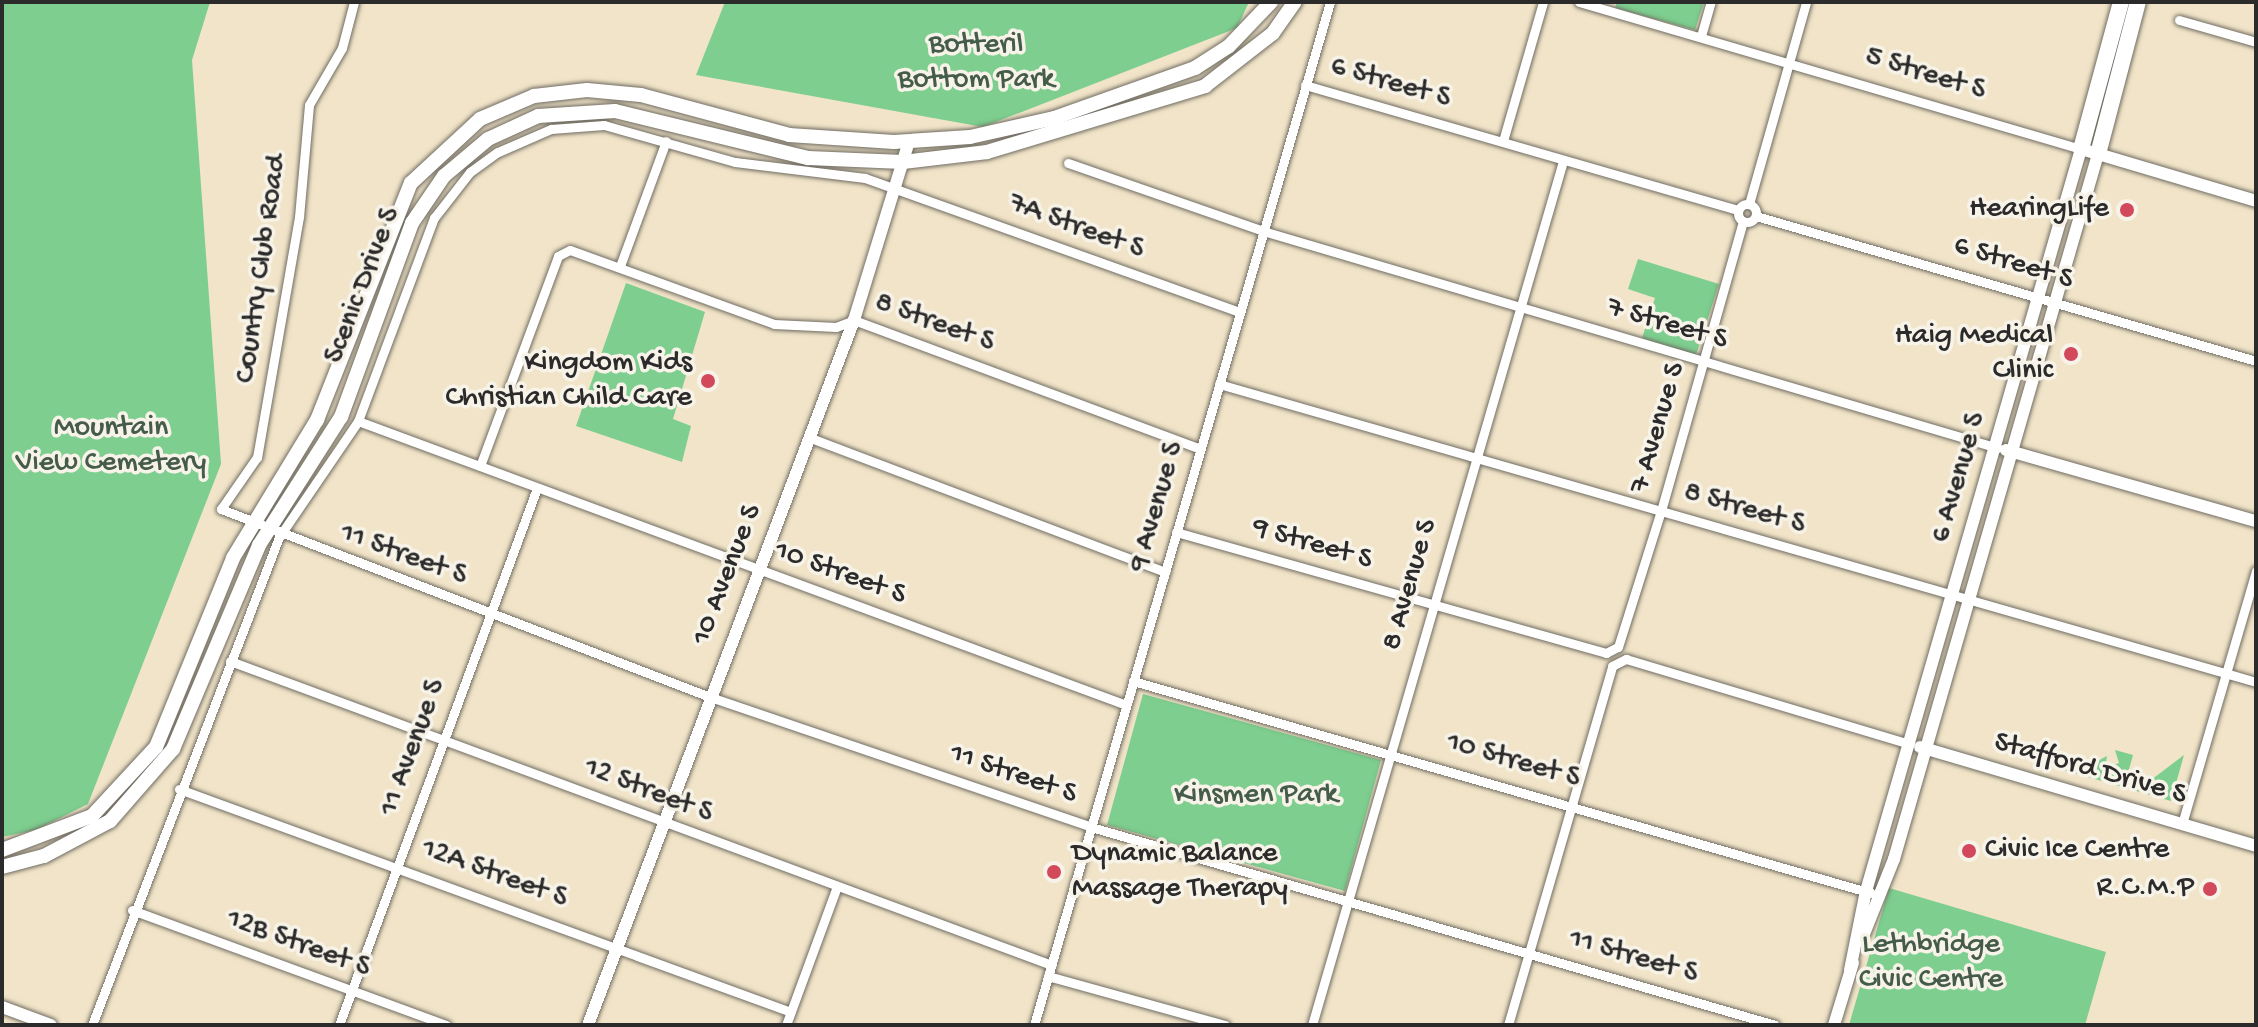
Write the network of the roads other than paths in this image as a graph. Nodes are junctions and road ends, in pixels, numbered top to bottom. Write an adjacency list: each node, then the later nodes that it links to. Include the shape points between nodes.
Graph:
1 (354, 2): 52 (street, Country Club Road, via 342,48 309,105 299,217 257,457 221,509)
2 (1271, 2): 19 (main road, Scenic Drive S, via 1229,46 1152,87 1013,128)
3 (1295, 2): 24 (main road, Scenic Drive S, via 1239,64 1173,100 1001,148)
4 (1330, 2): 17 (street, 9 Avenue S)
5 (1543, 2): 20 (street)
6 (1579, 2): 14 (street, 5 Street S)
7 (1711, 2): 14 (street)
8 (1806, 2): 16 (street)
9 (2103, 2): 13 (highway, via 2112,10)
10 (2121, 2): 13 (highway, 6 Avenue S)
11 (2139, 6): 22 (highway, 6 Avenue S)
12 (2179, 20): 15 (street)
13 (2115, 30): 21 (highway, 6 Avenue S)
14 (1701, 36): 16 (street, 5 Street S)
15 (2256, 42)
16 (1787, 61): 21 (street, 5 Street S); 28 (street)
17 (1305, 85): 20 (street, 6 Street S); 32 (street, 9 Avenue S)
18 (666, 141): 26 (street, Scenic Drive S, via 735,162 865,178); 33 (street); 42 (street, Scenic Drive S, via 617,126 564,127 528,136 470,172 434,218)
19 (909, 141): 24 (main road, 10 Avenue S); 52 (main road, Scenic Drive S, via 789,135 599,90 534,96 480,119 411,183 317,420)
20 (1503, 141): 23 (street, 6 Street S)
21 (2081, 149): 22 (main road, 5 Street S); 34 (main road, 6 Avenue S)
22 (2098, 154): 27 (main road, 5 Street S); 35 (main road, 6 Avenue S)
23 (1563, 161): 29 (street, 6 Street S); 36 (street, 8 Avenue S)
24 (903, 162): 26 (main road, 10 Avenue S); 54 (main road, Scenic Drive S, via 777,152 615,111 538,116 488,139 444,176 412,223 341,417)
25 (1068, 163): 32 (street, 7 Street S)
26 (896, 189): 37 (street, 7A Street S); 38 (main road, 10 Avenue S)
27 (2256, 201)
28 (1749, 204): 29 (street); 30 (street)
29 (1738, 210): 31 (street)
30 (1756, 216): 31 (street); 34 (street, 6 Street S)
31 (1743, 222): 40 (street, 7 Avenue S)
32 (1263, 231): 36 (street, 7 Street S); 37 (street, 9 Avenue S)
33 (620, 266): 38 (street, 8 Street S, via 774,324 836,327); 48 (street, 8 Street S, via 576,251 558,256)
34 (2040, 298): 35 (street, 6 Street S); 44 (main road, 6 Avenue S)
35 (2055, 301): 39 (street, 6 Street S); 46 (main road, 6 Avenue S)
36 (1520, 308): 40 (street, 7 Street S); 47 (street, 8 Avenue S)
37 (1239, 312): 41 (street, 9 Avenue S)
38 (854, 320): 43 (main road, 10 Avenue S); 45 (street, 8 Street S)
39 (2256, 361)
40 (1703, 362): 44 (street, 7 Street S); 50 (street, 7 Avenue S)
41 (1219, 384): 45 (street, 9 Avenue S); 47 (street, 8 Street S)
42 (358, 421): 48 (street, 10 Street S); 54 (street, Scenic Drive S)
43 (808, 437): 55 (main road, 10 Avenue S); 57 (street)
44 (1999, 448): 46 (main road, 7 Street S); 58 (main road, 6 Avenue S)
45 (1200, 449): 53 (street, 9 Avenue S)
46 (2013, 452): 51 (main road, 7 Street S); 59 (main road, 6 Avenue S)
47 (1472, 458): 50 (street, 8 Street S); 60 (street, 8 Avenue S)
48 (480, 466): 49 (street, 10 Street S)
49 (537, 488): 55 (street, 10 Street S); 61 (street, 11 Avenue S)
50 (1661, 511): 58 (street, 8 Street S); 62 (street, 7 Avenue S)
51 (2256, 521)
52 (250, 524): 54 (street, 11 Street S); 79 (main road, Scenic Drive S, via 173,716 137,774 92,816)
53 (1176, 532): 57 (street, 9 Avenue S); 60 (street, 9 Street S)
54 (272, 534): 61 (street, 11 Street S); 63 (street, Scenic Drive S); 81 (main road, Scenic Drive S, via 182,731 154,776 110,821 44,856)
55 (759, 569): 67 (main road, 10 Avenue S); 68 (street, 10 Street S)
56 (2256, 571): 64 (street)
57 (1165, 572): 65 (street, 9 Avenue S)
58 (1955, 595): 59 (street, 8 Street S); 70 (main road, 6 Avenue S)
59 (1970, 595): 64 (street, 8 Street S); 71 (main road, 6 Avenue S)
60 (1431, 603): 62 (street, 9 Street S, via 1606,653); 72 (street, 8 Avenue S)
61 (489, 612): 67 (street, 11 Street S); 69 (street, 11 Avenue S)
62 (1618, 647)
63 (230, 661): 69 (street, 12 Street S); 73 (street, Scenic Drive S)
64 (2227, 669): 66 (street, 8 Street S); 76 (street)
65 (1133, 681): 68 (street, 9 Avenue S); 72 (street, 10 Street S)
66 (2256, 682)
67 (710, 697): 75 (main road, 10 Avenue S); 77 (street, 11 Street S)
68 (1126, 705): 77 (street, 9 Avenue S)
69 (442, 741): 75 (street, 12 Street S); 80 (street, 11 Avenue S)
70 (1910, 744): 71 (main road, Stafford Drive S); 74 (street, via 1626,659 1612,666); 83 (main road, 6 Avenue S)
71 (1926, 749): 76 (main road, Stafford Drive S); 83 (main road, 6 Avenue S)
72 (1389, 752): 74 (street, 10 Street S); 84 (street, 8 Avenue S)
73 (179, 789): 80 (street, 12A Street S); 85 (street, Scenic Drive S)
74 (1572, 803): 83 (street, 10 Street S); 87 (street)
75 (664, 824): 82 (street, 12 Street S); 86 (main road, 10 Avenue S)
76 (2182, 824): 78 (main road, Stafford Drive S)
77 (1091, 827): 84 (street, 11 Street S); 88 (street, 9 Avenue S)
78 (2256, 846)
79 (2, 850)
80 (397, 865): 86 (street, 12A Street S); 90 (street, 11 Avenue S)
81 (2, 867)
82 (836, 889): 88 (street, 12 Street S); 92 (street)
83 (1872, 893): 105 (main road, 6 Avenue S)
84 (1347, 900): 87 (street, 11 Street S); 102 (street, 8 Avenue S)
85 (132, 910): 90 (street, 12B Street S); 95 (street, Scenic Drive S)
86 (617, 946): 92 (street, 12A Street S); 98 (main road, 10 Avenue S)
87 (1529, 952): 103 (street); 104 (street, 11 Street S)
88 (1052, 965): 89 (street, 9 Avenue S)
89 (1048, 976): 100 (street, 9 Avenue S); 101 (street)
90 (351, 990): 96 (street, 11 Avenue S); 97 (street, 12B Street S)
91 (2, 1007): 93 (main road)
92 (791, 1012): 99 (street)
93 (22, 1020): 94 (main road)
94 (51, 1025)
95 (92, 1025)
96 (339, 1025)
97 (447, 1025)
98 (588, 1025)
99 (786, 1025)
100 (1034, 1025)
101 (1225, 1025)
102 (1312, 1025)
103 (1508, 1025)
104 (1775, 1025)
105 (1834, 1025)

